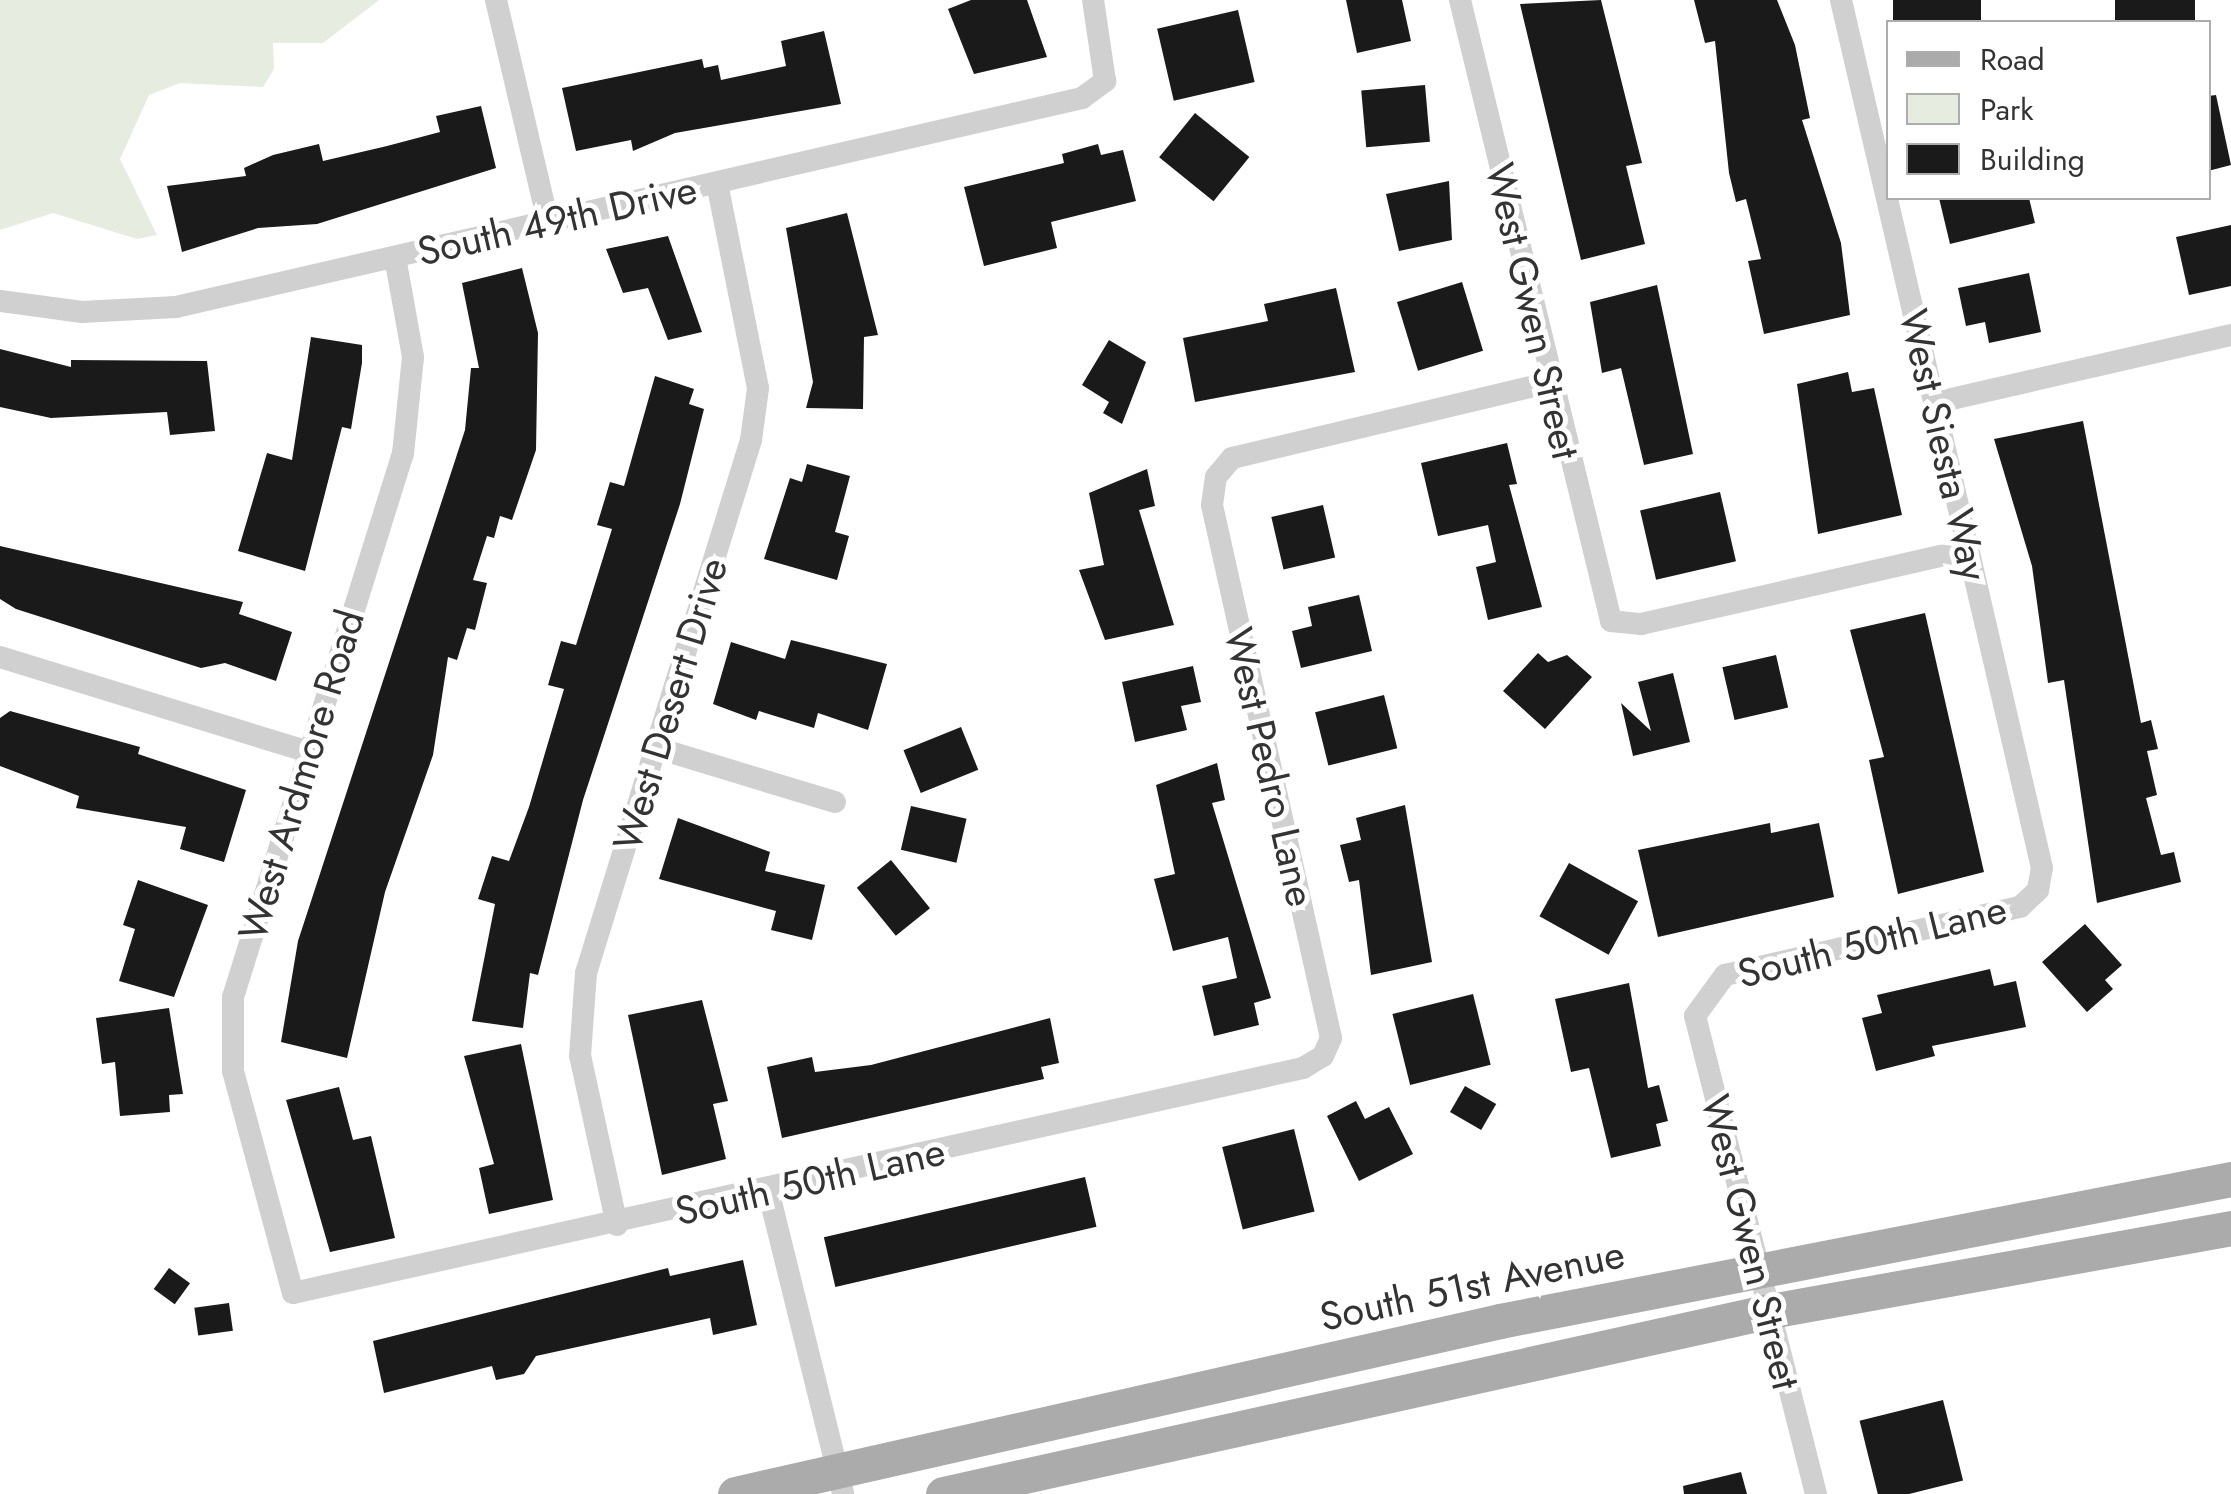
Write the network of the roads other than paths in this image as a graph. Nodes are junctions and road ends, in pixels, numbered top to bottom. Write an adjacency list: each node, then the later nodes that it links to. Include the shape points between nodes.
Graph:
1 (496, 0): 8 (street)
2 (1093, 0): 5 (street, South 49th Drive, via 1105,81 1082,98)
3 (1460, 0): 12 (street, West Gwen Street)
4 (1840, 0): 6 (street, West Siesta Way)
5 (717, 183): 8 (street, South 49th Drive); 16 (street, West Desert Drive, via 758,388 751,440)
6 (1886, 197)
7 (1887, 200): 13 (street, West Siesta Way)
8 (548, 222): 9 (street, South 49th Drive)
9 (395, 257): 10 (street, South 49th Drive, via 176,307 82,312); 17 (street, West Ardmore Road, via 414,356 410,420)
10 (0, 302)
11 (2231, 335): 13 (street)
12 (1550, 382): 14 (street, West Gwen Street, via 1611,621 1641,624); 21 (street, West Pedro Lane, via 1232,458 1216,476 1212,505 1331,1038)
13 (1934, 403): 14 (street, West Siesta Way)
14 (1968, 550): 19 (street, West Siesta Way, via 2042,868)
15 (0, 657): 17 (street)
16 (657, 748): 18 (street); 25 (street, West Desert Drive, via 580,1018 585,1089)
17 (305, 751): 29 (street, West Ardmore Road, via 230,1022 266,1220)
18 (835, 802)
19 (2038, 890): 20 (street, South 50th Lane, via 2020,907 1725,975)
20 (1706, 990): 28 (street, West Gwen Street, via 1695,1016)
21 (1324, 1056): 23 (street, South 50th Lane, via 1303,1068)
22 (2231, 1179): 28 (main road, South 51st Avenue)
23 (768, 1190): 25 (street, South 50th Lane); 31 (street)
24 (2231, 1207): 27 (main road, via 2132,1228)
25 (617, 1225): 29 (street, South 50th Lane)
26 (2231, 1228): 27 (main road)
27 (2094, 1255): 30 (main road)
28 (1755, 1267): 30 (street, West Gwen Street); 31 (main road, South 51st Avenue)
29 (293, 1292)
30 (1765, 1312): 33 (main road); 34 (street, West Gwen Street)
31 (840, 1482): 32 (main road, South 51st Avenue)
32 (735, 1494)
33 (943, 1494)
34 (1816, 1494)

